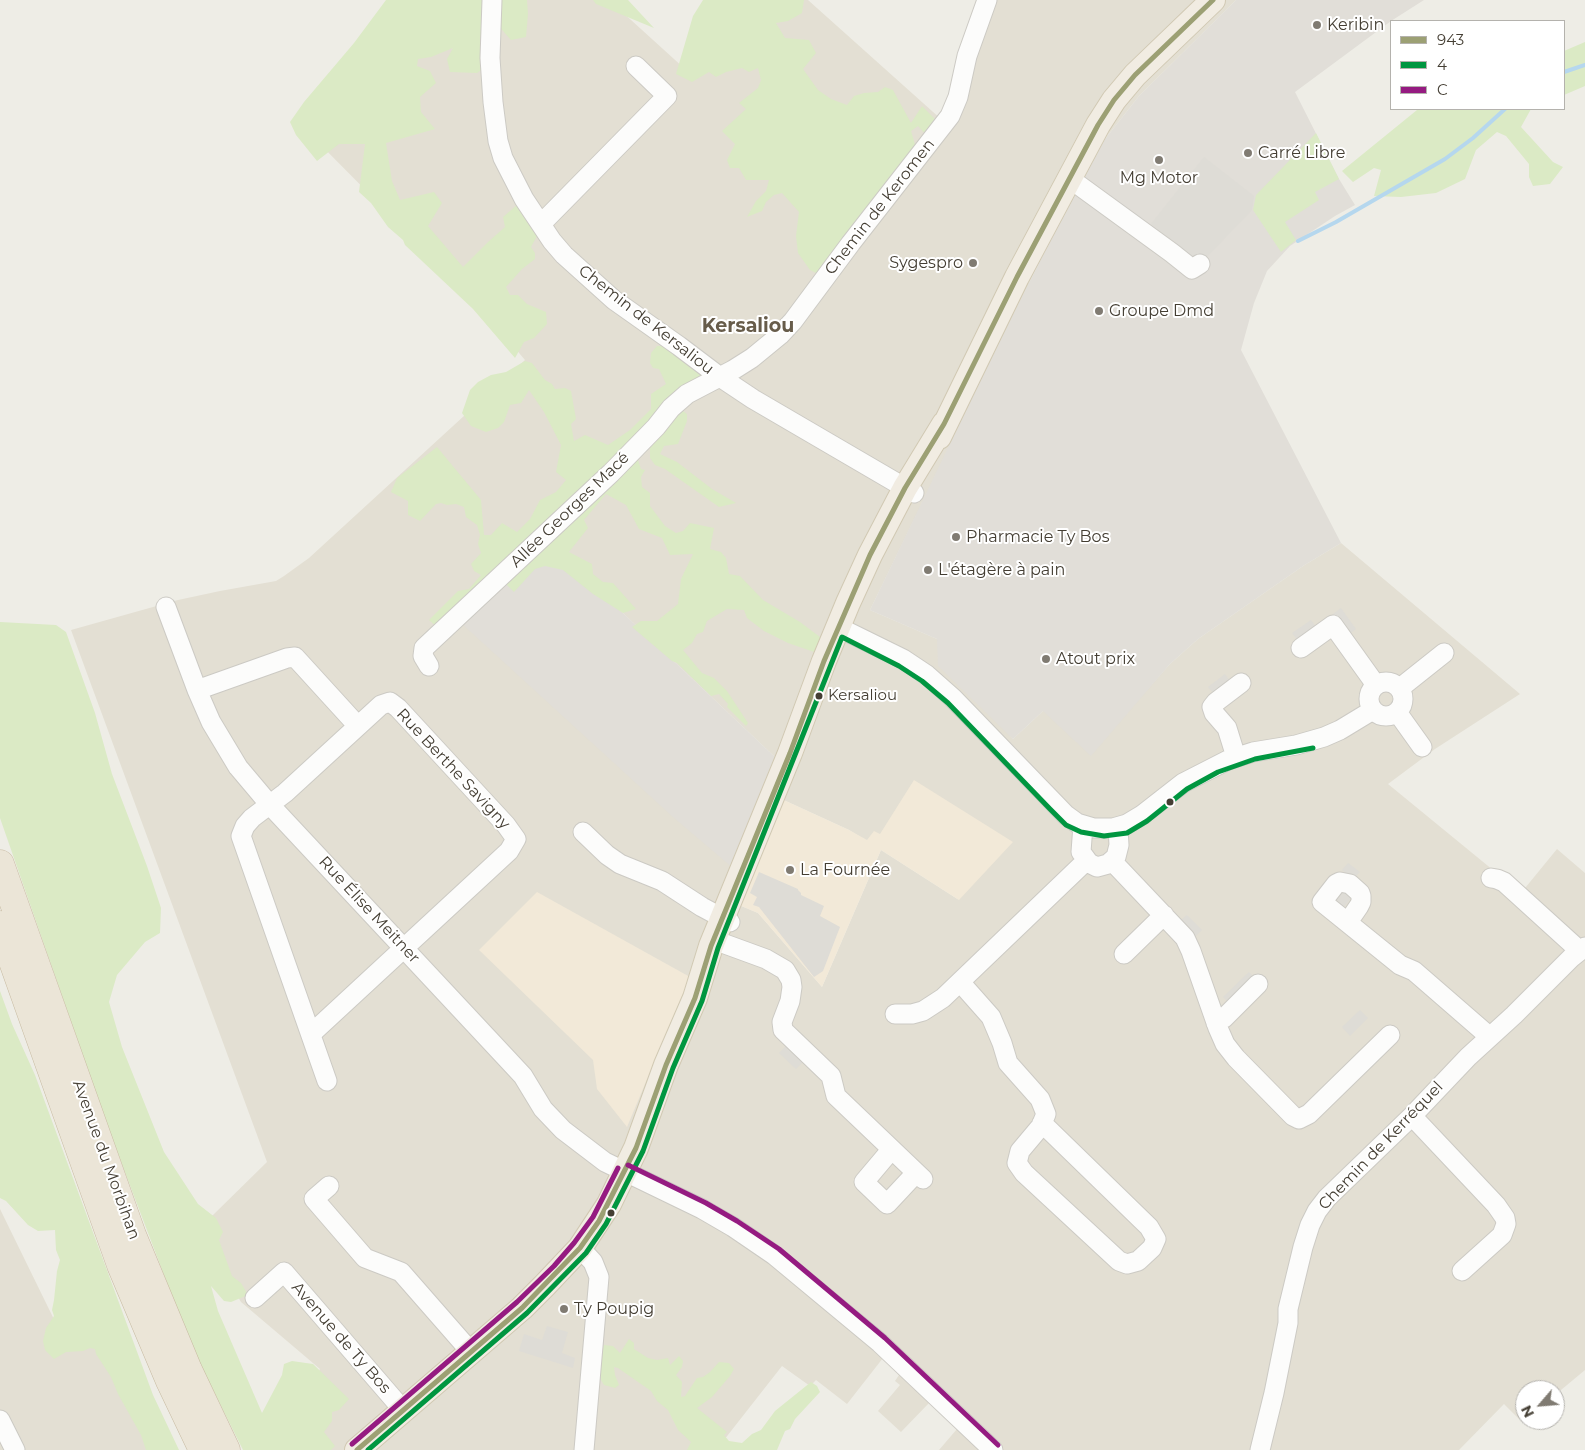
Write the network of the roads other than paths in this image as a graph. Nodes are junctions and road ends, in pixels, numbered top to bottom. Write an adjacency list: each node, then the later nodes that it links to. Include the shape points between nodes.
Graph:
1 (492, 0): 6 (street, Chemin de Kersaliou, via 490,58 498,140 516,184)
2 (987, 0): 8 (street, Chemin de Keromen, via 969,51 962,86 943,126 786,329 752,358)
3 (1213, 0): 5 (main road, via 1135,75 1114,100)
4 (636, 66): 6 (street, via 667,96)
5 (1069, 178): 7 (street, via 1192,269); 9 (main road)
6 (541, 224): 8 (street, Chemin de Kersaliou, via 564,255 614,300)
7 (1200, 264)
8 (720, 377): 9 (street, Chemin de Kersaliou); 14 (street, Allée Georges Macé, via 687,394 671,408 611,473)
9 (909, 491): 11 (main road, via 870,555)
10 (166, 607): 18 (street, Rue Élise Meitner)
11 (844, 631): 25 (street, via 896,655 928,675 1070,819); 33 (main road)
12 (1301, 648): 16 (street, via 1333,625)
13 (1444, 654): 17 (street)
14 (427, 657)
15 (1241, 682): 23 (street, via 1212,707 1227,728)
16 (1376, 685): 17 (street, via 1391,682); 19 (street, via 1369,695)
17 (1400, 688): 20 (street, via 1403,703)
18 (197, 690): 21 (street, via 286,658 295,658); 24 (street, Rue Élise Meitner, via 211,722 238,767)
19 (1373, 710): 20 (street, via 1382,716); 23 (street, via 1324,737)
20 (1397, 712): 22 (street)
21 (357, 725): 24 (street, Rue Berthe Savigny); 37 (street, Rue Berthe Savigny, via 381,705 390,702 516,839 509,851)
22 (1422, 748)
23 (1236, 757): 26 (street, via 1187,780 1142,815)
24 (270, 805): 37 (street, Rue Élise Meitner); 44 (street, Rue Berthe Savigny, via 245,826 241,836)
25 (1083, 826): 26 (street); 28 (street, via 1081,852)
26 (1118, 828): 29 (street, via 1118,852)
27 (583, 832): 33 (street, via 614,861 662,881 702,908)
28 (1086, 861): 29 (street, via 1097,867); 40 (street)
29 (1112, 861): 32 (street)
30 (0, 864): 61 (highway, Avenue du Morbihan, via 132,1235 180,1352)
31 (1490, 878): 38 (street, Chemin de Kerréquel, via 1504,882)
32 (1164, 915): 39 (street); 43 (street, via 1192,951)
33 (727, 920): 36 (main road)
34 (1348, 922): 46 (street, via 1400,965 1414,971)
35 (0, 925): 60 (highway, Avenue du Morbihan, via 121,1265 159,1357)
36 (717, 942): 50 (street, via 766,959 785,970 792,986 782,1022 783,1030 831,1076 834,1094); 51 (main road)
37 (405, 949): 44 (street); 51 (street, Rue Élise Meitner, via 523,1076 543,1108 563,1130 605,1162)
38 (1583, 949): 46 (street, Chemin de Kerréquel)
39 (1124, 954)
40 (960, 982): 42 (street, via 928,1009 912,1014); 49 (street, via 991,1017 1008,1063 1040,1099 1046,1114)
41 (1258, 984): 43 (street)
42 (895, 1014)
43 (1216, 1023): 45 (street, via 1236,1058 1299,1119 1309,1114)
44 (311, 1034): 47 (street, Rue Berthe Savigny)
45 (1390, 1035)
46 (1490, 1037): 48 (street, Chemin de Kerréquel)
47 (327, 1081)
48 (1412, 1116): 54 (street, via 1496,1204 1505,1218 1502,1235); 65 (street, Chemin de Kerréquel, via 1328,1198 1312,1218 1288,1309 1274,1393)
49 (1042, 1123): 49 (street, via 1149,1227 1156,1239 1152,1248 1138,1261 1127,1264 1119,1261 1024,1173 1018,1163 1020,1152)
50 (891, 1150): 50 (street, via 920,1176 888,1204 864,1182)
51 (625, 1172): 53 (main road, via 599,1221); 64 (street, Rue Élise Meitner, via 702,1209 774,1255 880,1343)
52 (329, 1186): 56 (street, via 314,1200 365,1258 401,1272)
53 (580, 1248): 56 (main road, via 531,1299); 63 (street, via 593,1262 599,1277)
54 (1462, 1270)
55 (255, 1298): 57 (street, Avenue de Ty Bos, via 284,1272)
56 (471, 1352): 57 (main road)
57 (403, 1410): 62 (main road)
58 (0, 1420): 59 (street)
59 (10, 1447)
60 (203, 1450)
61 (226, 1450)
62 (357, 1450)
63 (584, 1450)
64 (993, 1450)
65 (1260, 1450)

